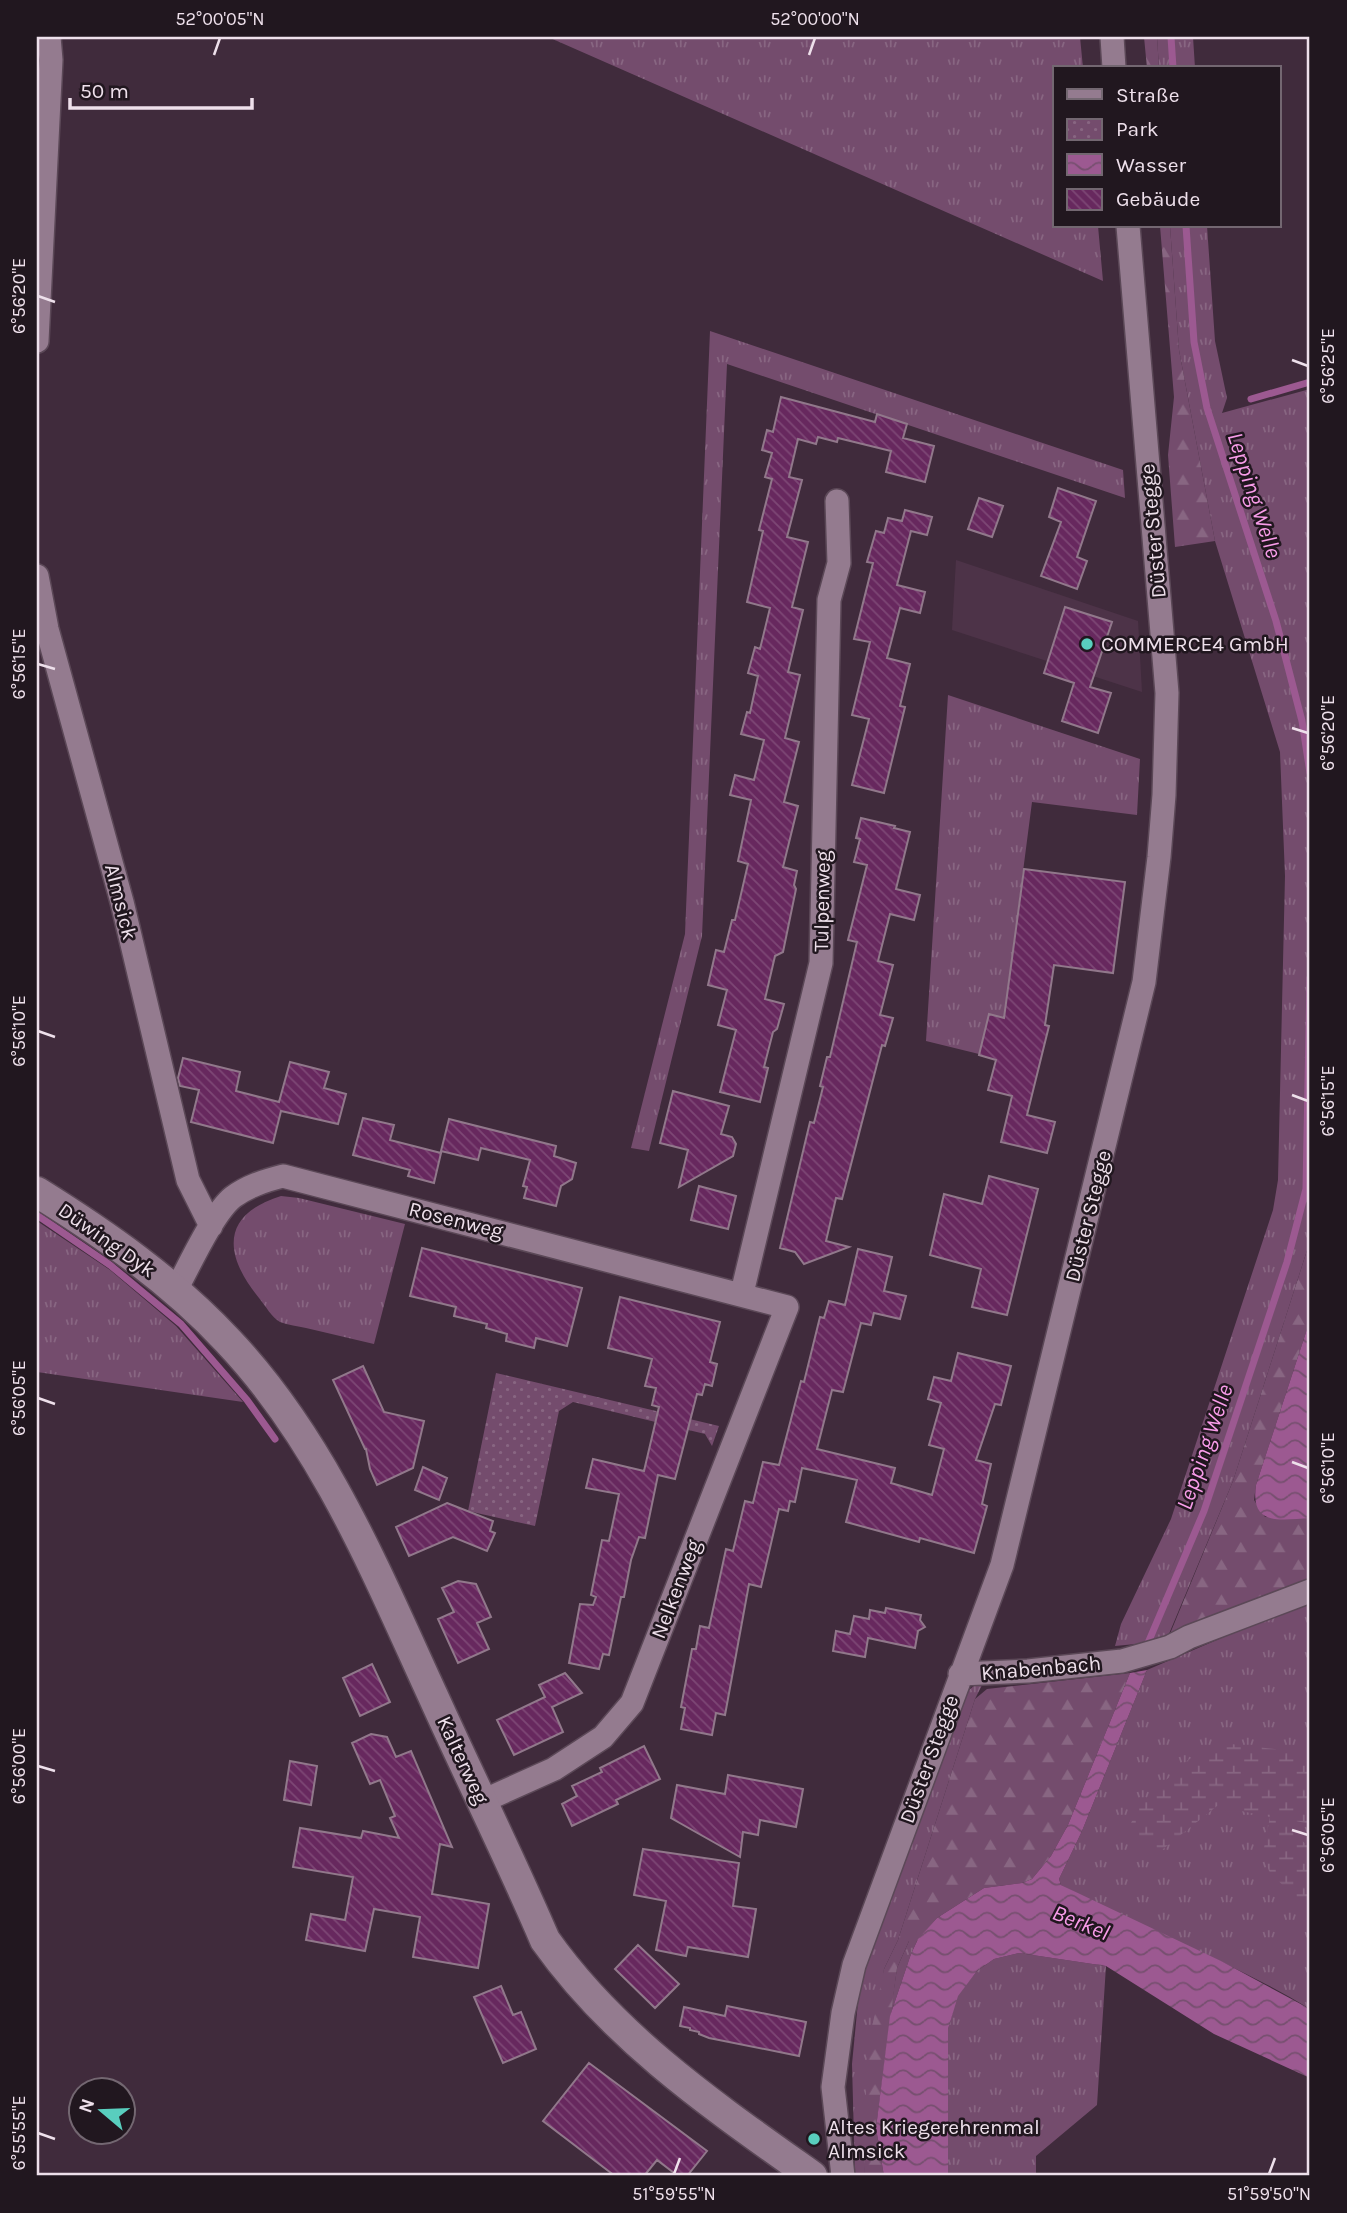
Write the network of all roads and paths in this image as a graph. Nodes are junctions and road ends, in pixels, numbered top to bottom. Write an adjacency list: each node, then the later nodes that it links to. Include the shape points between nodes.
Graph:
1 (49, 37): 5 (street)
2 (1112, 37): 3 (street)
3 (1114, 66)
4 (1128, 228): 14 (street, Düster Stegge, via 1167,693 1157,880 1144,982 1019,1497 1002,1565)
5 (37, 341)
6 (838, 501): 11 (street, Tulpenweg, via 839,563 829,600 821,963)
7 (37, 576): 9 (street, Almsick, via 188,1180)
8 (37, 1192): 10 (street, Düwing Dyk, via 120,1246)
9 (211, 1226): 10 (street, Rosenweg); 11 (street, Rosenweg, via 230,1199 254,1184 283,1175)
10 (176, 1290): 15 (street, Kalterweg, via 262,1380 318,1463 349,1516)
11 (742, 1293): 12 (street, Rosenweg)
12 (787, 1307): 15 (street, Nelkenweg, via 632,1703 603,1737 564,1762)
13 (1310, 1591): 14 (street, Knabenbach, via 1170,1647 1122,1661)
14 (960, 1674): 17 (street, Düster Stegge, via 854,1965 833,2087)
15 (483, 1801): 16 (street, Kalterweg, via 545,1940 569,1974 646,2051)
16 (812, 2176)
17 (843, 2176)

